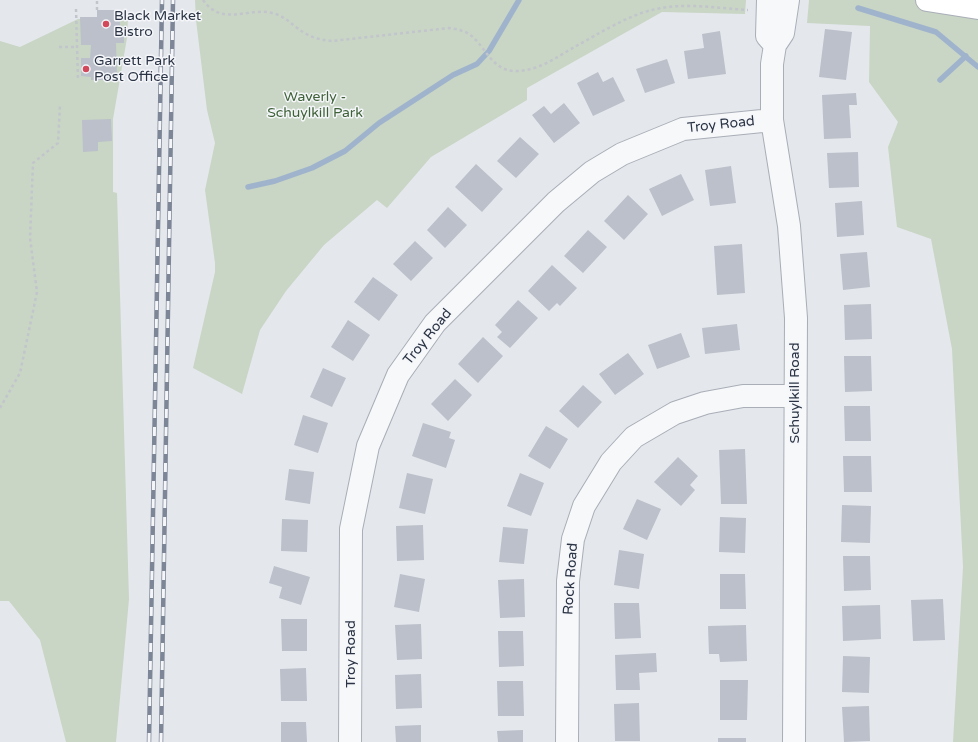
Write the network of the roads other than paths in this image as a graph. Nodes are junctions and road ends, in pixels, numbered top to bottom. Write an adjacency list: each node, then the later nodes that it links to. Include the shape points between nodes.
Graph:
1 (788, 0): 5 (street, Schuylkill Road, via 783,33)
2 (927, 0): 4 (street)
3 (762, 6): 5 (street, via 767,36)
4 (978, 8)
5 (775, 45): 6 (street, Schuylkill Road, via 772,64)
6 (772, 120): 7 (street, Schuylkill Road, via 789,226 796,318); 8 (street, Troy Road, via 683,129 622,154 592,172 556,202 435,323 398,374 368,446 351,529)
7 (795, 396): 9 (street, Rock Road, via 743,396 705,403 675,413 634,437 611,462 584,506 573,539 568,581); 10 (street, Schuylkill Road)
8 (350, 742)
9 (567, 742)
10 (794, 742)

